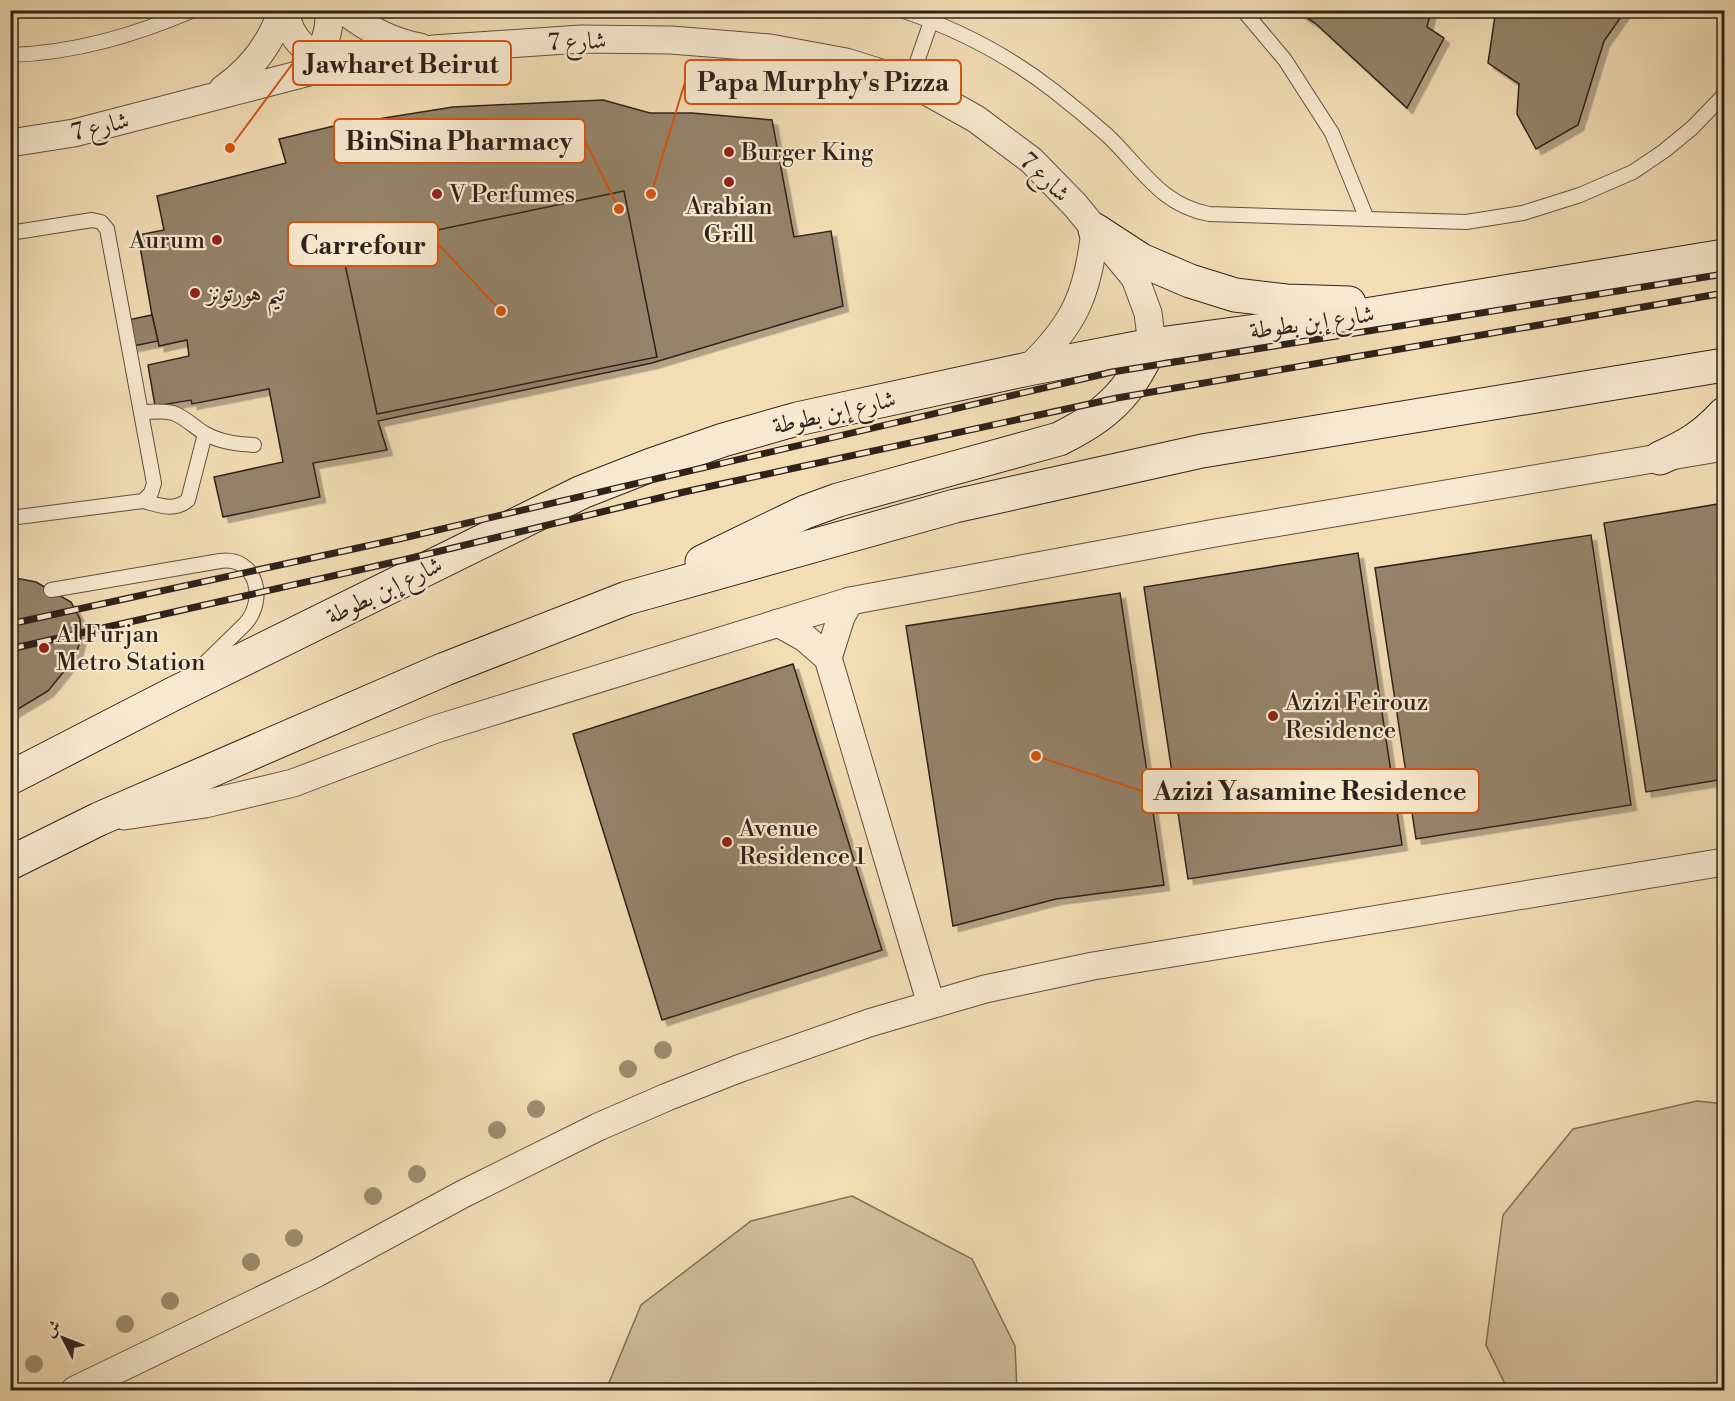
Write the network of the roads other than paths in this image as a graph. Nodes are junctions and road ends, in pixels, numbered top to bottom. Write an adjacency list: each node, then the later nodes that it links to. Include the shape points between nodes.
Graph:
1 (194, 10): 9 (lane, via 149,29 93,45)
2 (284, 10): 10 (street, via 292,33 302,46); 13 (street, via 260,56)
3 (328, 10): 10 (street)
4 (344, 10): 8 (street, via 383,36)
5 (901, 10): 7 (lane)
6 (1243, 10): 15 (lane, via 1285,60 1332,133)
7 (933, 15): 11 (lane); 15 (lane, via 1053,90 1107,136 1172,201 1192,211)
8 (433, 49): 10 (street, شارع 7); 11 (street, شارع 7, via 581,39 670,40 770,48 846,62)
9 (10, 55)
10 (328, 60): 13 (street, شارع 7, via 296,74)
11 (910, 82): 16 (street, شارع 7, via 976,119 1031,160)
12 (1725, 95): 15 (lane, via 1664,152 1580,195 1523,213 1466,222)
13 (213, 96): 14 (street, شارع 7, via 74,133)
14 (10, 143)
15 (1367, 219)
16 (1095, 230): 19 (main road, via 1141,260 1235,295); 20 (street, شارع 7, via 1135,278 1148,313); 22 (street, via 1091,266 1080,301 1067,326)
17 (10, 233): 23 (lane, via 92,220 105,225)
18 (1725, 256): 19 (main road, شارع إبن بطوطة)
19 (1420, 306): 20 (main road, شارع إبن بطوطة)
20 (1152, 345): 22 (main road, شارع إبن بطوطة); 32 (main road, via 1127,388 1109,408 1059,439 805,512)
21 (1725, 365): 32 (main road, via 1202,451 946,509)
22 (1028, 369): 36 (main road, شارع إبن بطوطة, via 797,419 651,465 582,492)
23 (141, 412): 25 (lane, via 176,414); 29 (lane, via 154,483)
24 (1725, 414): 28 (main road, via 1689,445)
25 (205, 434): 26 (lane, via 221,441); 29 (lane, via 188,500 174,507)
26 (254, 445)
27 (1725, 447): 28 (street)
28 (1660, 458): 33 (street, via 1215,533)
29 (143, 501): 30 (lane)
30 (10, 518)
31 (51, 590): 36 (lane, via 228,560 245,566 258,594 252,616)
32 (627, 598): 38 (main road, via 445,669)
33 (850, 601): 34 (street); 35 (street)
34 (778, 623): 35 (street); 38 (street, via 436,729 293,783 206,804)
35 (828, 658): 41 (street)
36 (173, 694): 37 (main road, شارع إبن بطوطة)
37 (10, 778)
38 (99, 819): 40 (main road)
39 (1725, 862): 41 (street, via 1094,966)
40 (10, 863)
41 (931, 1004): 42 (street, via 796,1048 667,1096 598,1127 482,1184 316,1274)
42 (75, 1390)

